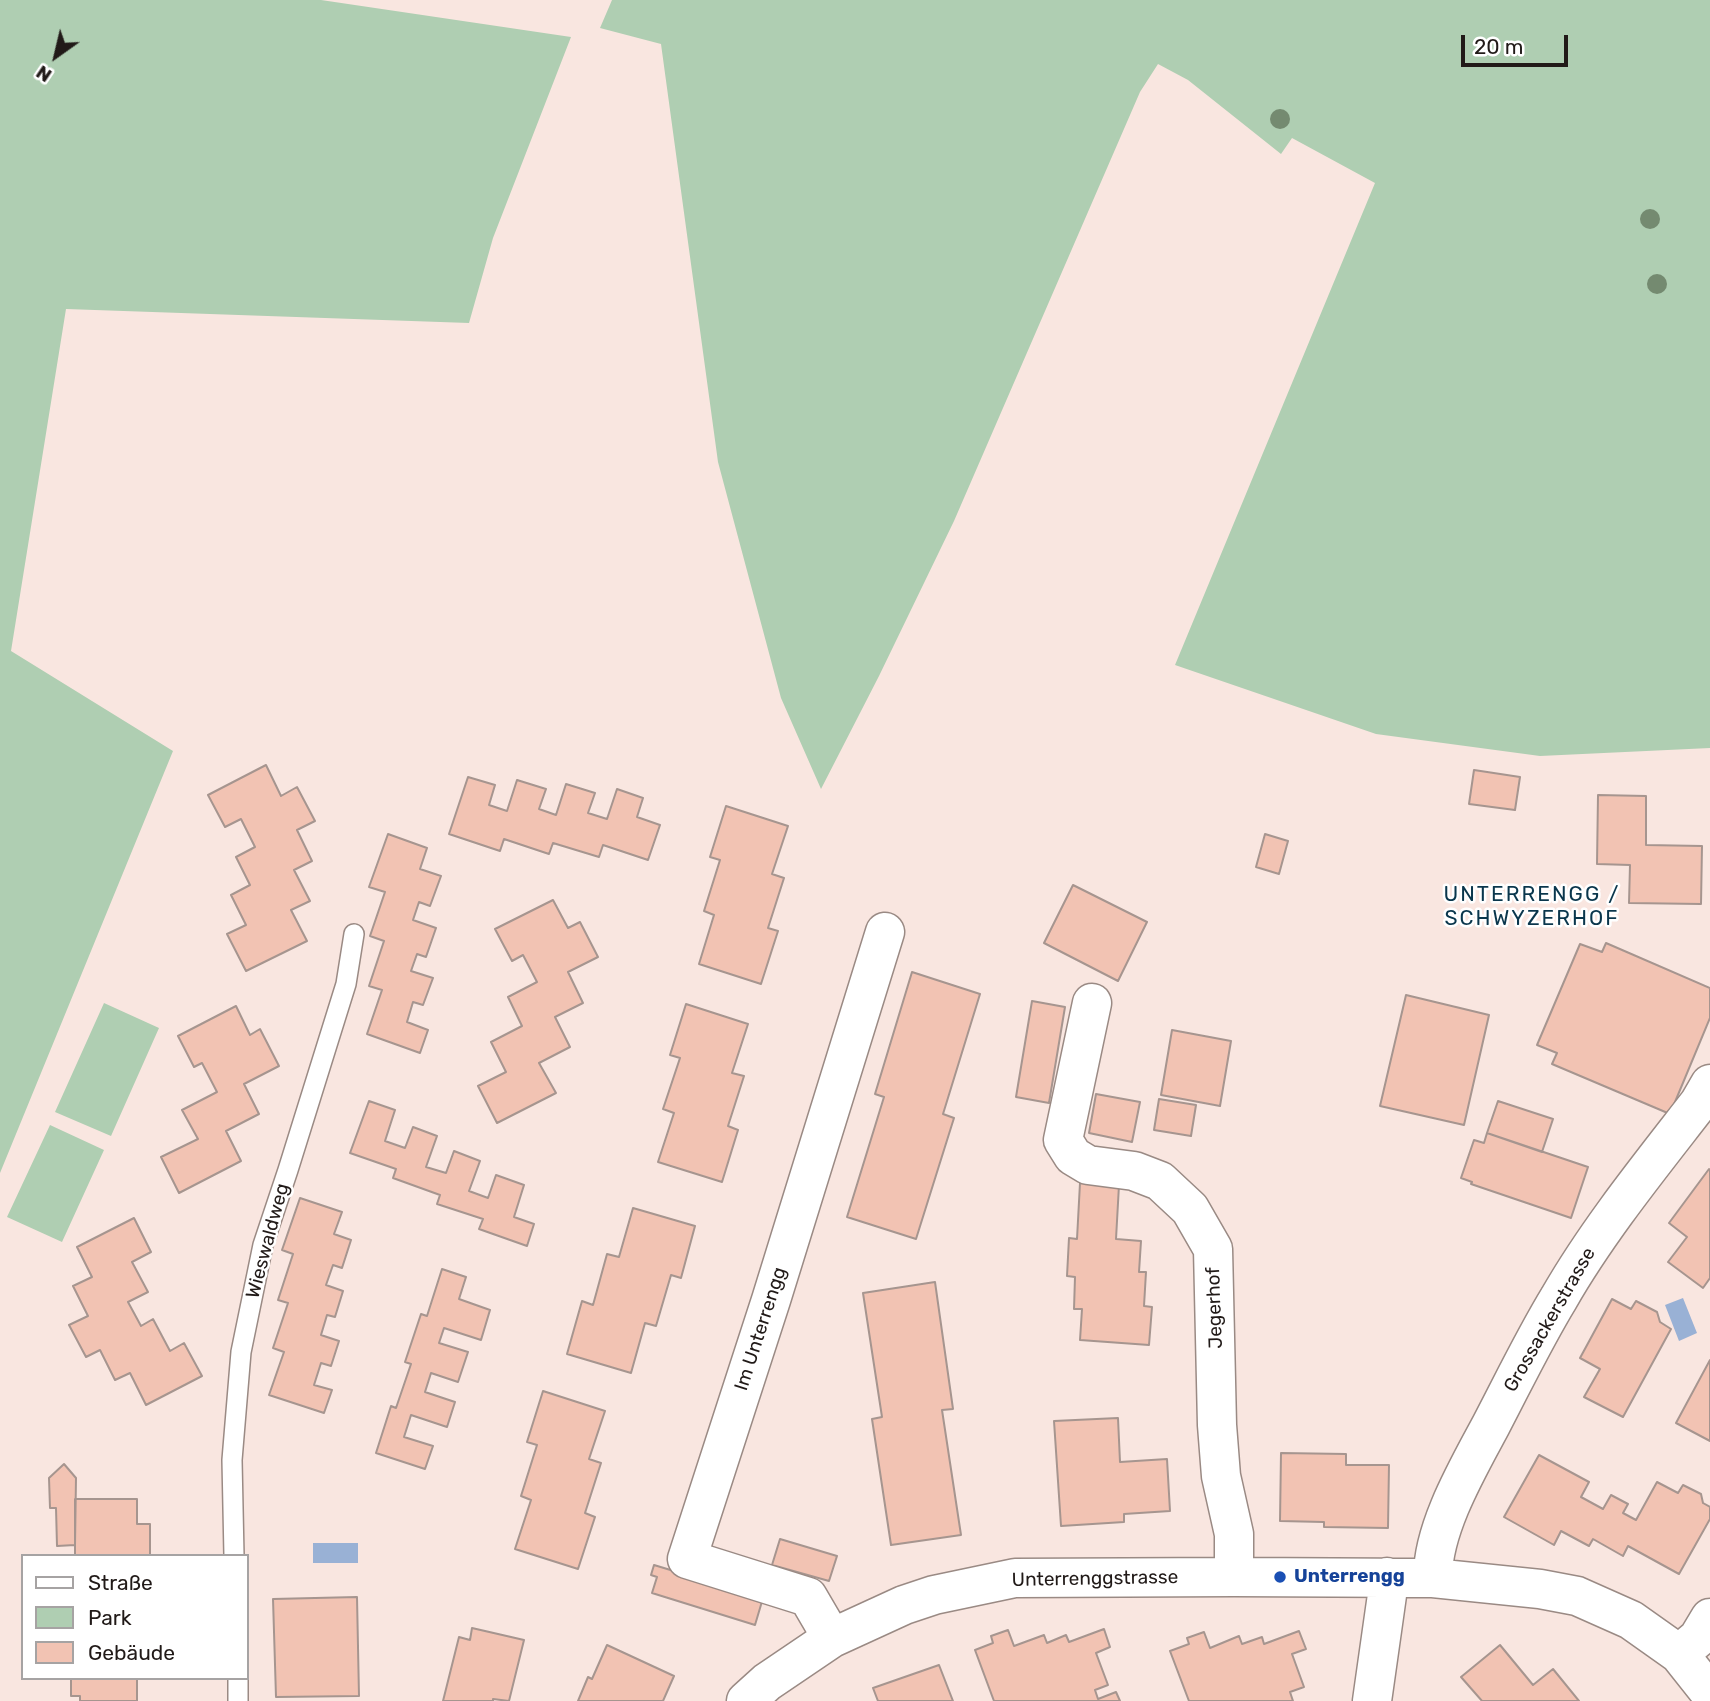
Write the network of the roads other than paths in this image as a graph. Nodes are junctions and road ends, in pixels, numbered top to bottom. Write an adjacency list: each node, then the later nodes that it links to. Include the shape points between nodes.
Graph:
1 (885, 932): 10 (street, Im Unterrengg, via 687,1559 808,1597)
2 (354, 934): 5 (lane, Wieswaldweg, via 346,984 263,1245 241,1352 232,1460)
3 (1092, 1003): 6 (street, Jegerhof, via 1063,1140 1073,1156 1088,1165 1134,1171 1160,1181 1190,1209 1213,1249 1217,1425 1221,1476 1234,1534)
4 (1710, 1084): 8 (street, Grossackerstrasse, via 1559,1297 1461,1481 1439,1537)
5 (234, 1554)
6 (1234, 1577): 7 (street, Unterrenggstrasse); 10 (street, Unterrenggstrasse, via 1015,1578 934,1594)
7 (1387, 1577): 8 (street, Unterrenggstrasse); 16 (street)
8 (1433, 1578): 11 (street, Unterrenggstrasse, via 1577,1596 1631,1620)
9 (1710, 1618): 11 (street, via 1698,1638)
10 (832, 1639): 15 (street, Unterrenggstrasse)
11 (1679, 1654): 13 (street, Unterrenggstrasse)
12 (238, 1680): 14 (lane)
13 (1710, 1693)
14 (239, 1701)
15 (746, 1701)
16 (1372, 1701)

